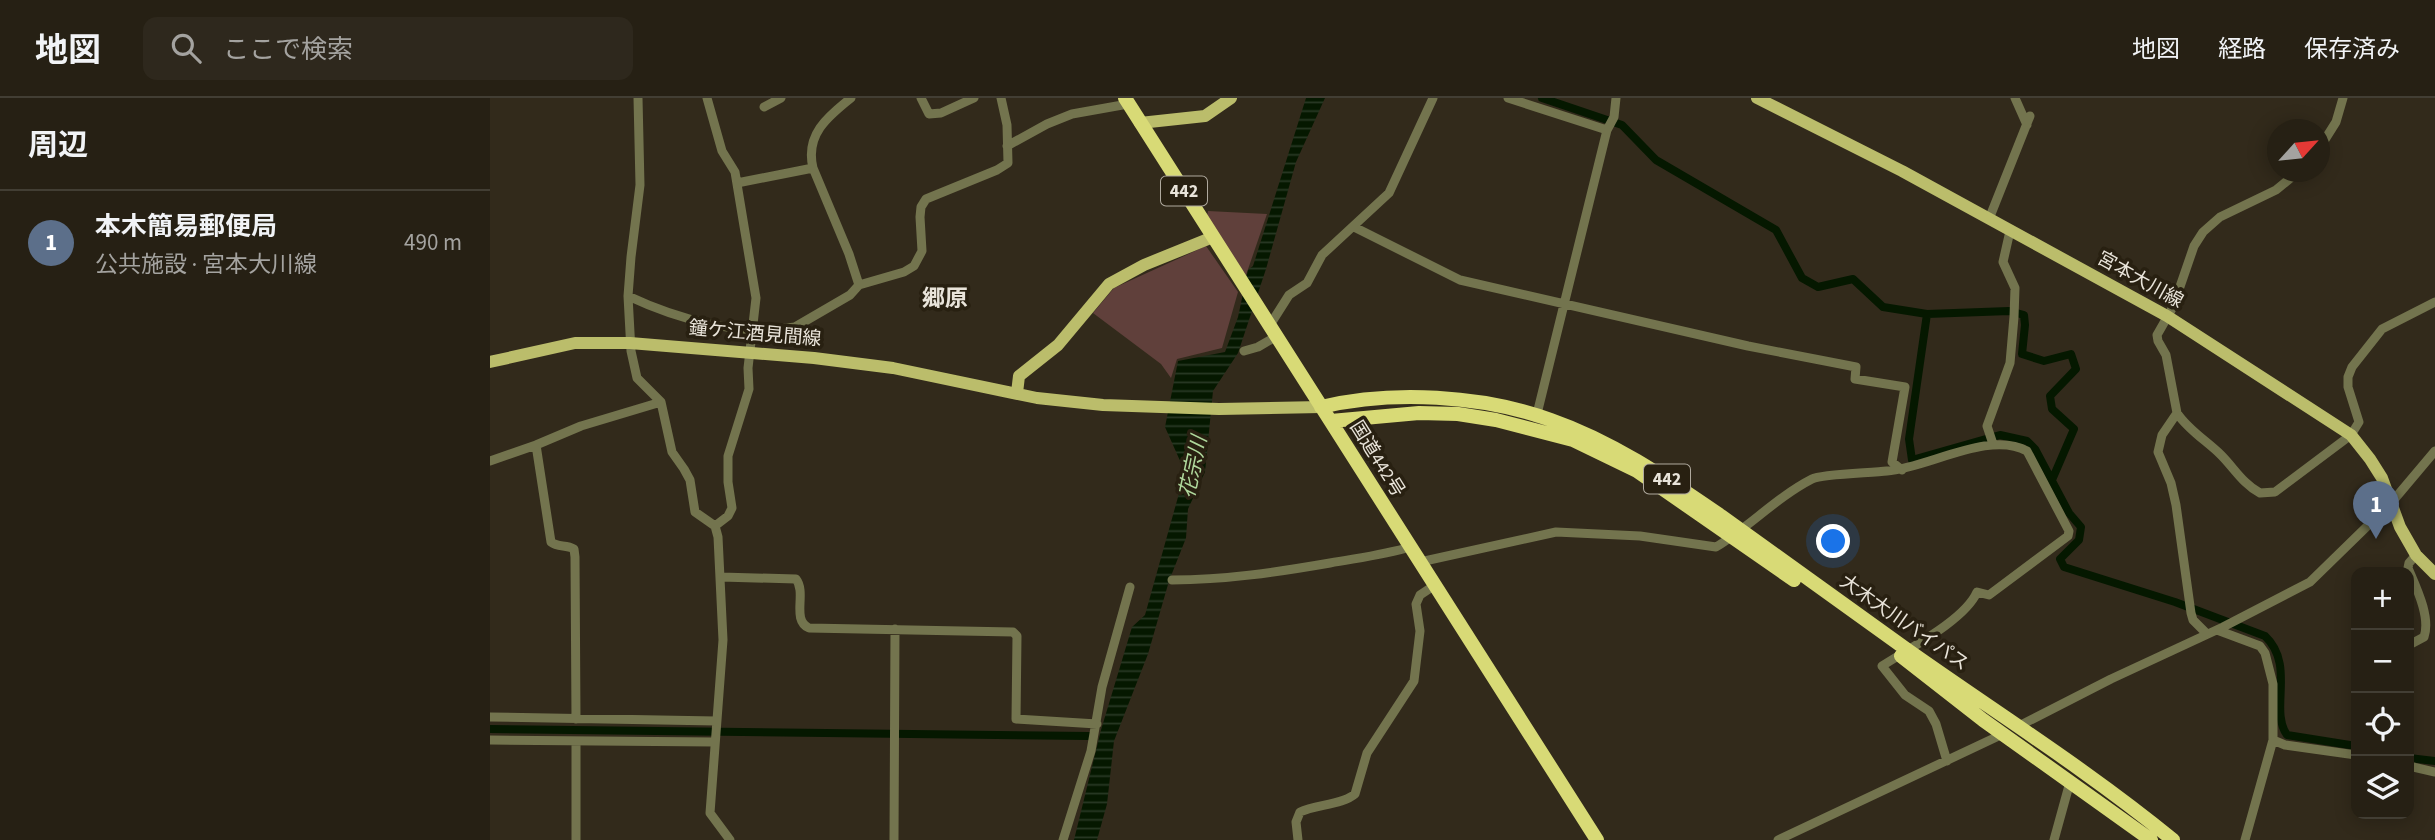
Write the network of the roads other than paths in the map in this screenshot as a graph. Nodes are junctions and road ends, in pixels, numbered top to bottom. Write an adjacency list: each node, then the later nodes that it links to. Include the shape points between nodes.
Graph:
1 (638, 98): 29 (street, via 640,185)
2 (707, 98): 23 (street)
3 (781, 98): 16 (street)
4 (851, 98): 21 (street, via 816,133 810,155)
5 (922, 98): 6 (street, via 929,114)
6 (974, 98)
7 (1001, 98): 20 (street)
8 (1231, 98): 17 (main road, via 1205,116)
9 (1433, 98): 25 (street, via 1390,193)
10 (1508, 98): 18 (street)
11 (1616, 98): 18 (street)
12 (1757, 98): 24 (main road, 宮本大川線)
13 (2015, 98): 24 (street, via 2028,121)
14 (2343, 98): 19 (street)
15 (1126, 101): 17 (highway, 国道442号 / 442); 20 (street, via 1072,114)
16 (764, 107)
17 (1140, 123): 27 (highway, 国道442号 / 442)
18 (1610, 124): 31 (street)
19 (2330, 132)
20 (1007, 146): 28 (street, via 1008,163 1001,168 923,202 922,251 914,266)
21 (813, 168): 23 (street); 28 (street)
22 (2286, 182): 32 (street, via 2220,217 2203,232)
23 (737, 183): 33 (street, via 755,286)
24 (1989, 219): 26 (main road, 宮本大川線)
25 (1354, 227): 31 (street, via 1460,280); 34 (street, via 1322,255 1307,283 1289,295)
26 (2010, 231): 32 (main road, 宮本大川線); 46 (street, via 2003,262 2015,288 2014,317 2010,363 1987,426)
27 (1213, 237): 34 (highway, 国道442号 / 442); 39 (main road, via 1109,284 1058,345 1019,376)
28 (859, 285): 33 (street, via 795,327)
29 (628, 296): 33 (street, via 699,321); 35 (street)
30 (2435, 302): 45 (street, via 2382,329 2352,367 2348,387 2358,422)
31 (1563, 303): 44 (street); 50 (street, via 1856,367 1854,379 1905,387 1892,462)
32 (2167, 316): 42 (street, via 2157,335 2166,355); 45 (main road, 宮本大川線)
33 (753, 329): 37 (street)
34 (1273, 331): 36 (street, via 1258,347); 40 (highway, 国道442号 / 442)
35 (630, 343): 37 (main road, 鐘ケ江酒見間線); 38 (main road, 鐘ケ江酒見間線, via 575,343); 41 (street, via 637,378)
36 (1244, 351)
37 (749, 353): 39 (main road, 鐘ケ江酒見間線, via 893,368); 52 (street, via 748,389 728,456 732,508)
38 (490, 362)
39 (1017, 393): 40 (main road, 鐘ケ江酒見間線, via 1163,409)
40 (1317, 400): 43 (highway, 国道442号 / 442); 44 (highway, 大木大川バイパス / 442, via 1420,397 1473,403)
41 (661, 402): 47 (street, via 581,425); 52 (street, via 672,452 690,480 695,512)
42 (2177, 414): 45 (street, via 2252,489 2268,495); 64 (street, via 2162,435 2158,452 2176,505 2191,613)
43 (1331, 421): 44 (highway, 大木大川バイパス / 442, via 1419,413); 54 (highway, 国道442号 / 442)
44 (1535, 422): 53 (highway, 大木大川バイパス / 442, via 1619,449 1670,481)
45 (2351, 435): 51 (main road, 宮本大川線, via 2370,458)
46 (1992, 439): 50 (street); 66 (street, via 2027,450 2068,536 1989,595 1977,592 1961,614)
47 (536, 445): 49 (street); 69 (street, via 551,542 574,549)
48 (2435, 451): 51 (street)
49 (490, 461)
50 (1902, 470): 53 (street, via 1813,479)
51 (2392, 502): 55 (main road, 宮本大川線); 63 (street, via 2320,575)
52 (715, 526): 58 (street)
53 (1736, 534): 56 (street, via 1716,547 1640,536 1556,532); 66 (highway, 大木大川バイパス / 442)
54 (1410, 547): 56 (highway, 国道442号 / 442); 59 (street, via 1289,570)
55 (2416, 555): 57 (main road, 宮本大川線); 65 (street, via 2408,568 2426,628 2424,637)
56 (1420, 562): 60 (highway, 国道442号 / 442)
57 (2435, 574)
58 (721, 577): 62 (street, via 796,579 801,587 800,620 809,628); 72 (street, via 723,640)
59 (1172, 580)
60 (1435, 585): 86 (street, via 1420,595 1416,604 1420,631 1414,681 1367,754 1355,794 1300,812); 87 (highway, 国道442号 / 442)
61 (1130, 587): 70 (street, via 1102,687)
62 (895, 629): 70 (street, via 1013,632 1017,642 1016,719); 84 (street)
63 (2220, 629): 64 (street); 75 (street, via 2260,646 2265,653 2273,684)
64 (2207, 634): 71 (street)
65 (2414, 642)
66 (1903, 652): 67 (highway, 大木大川バイパス / 442); 78 (street, via 1882,666 1905,695 1929,711)
67 (1988, 715): 71 (highway, 大木大川バイパス / 442); 73 (highway, 大木大川バイパス / 442)
68 (490, 716): 69 (street)
69 (576, 719): 72 (street)
70 (1097, 724): 85 (street)
71 (2018, 727): 73 (street); 91 (highway, 大木大川バイパス / 442)
72 (715, 732): 76 (street); 83 (street, via 710,813)
73 (2003, 734): 78 (street); 81 (highway, 大木大川バイパス / 442)
74 (490, 740): 76 (street)
75 (2273, 740): 77 (street); 92 (street)
76 (576, 742): 82 (street)
77 (2351, 754)
78 (1947, 761): 88 (street)
79 (2414, 767): 80 (street)
80 (2435, 772)
81 (2070, 782): 89 (street); 90 (highway, 大木大川バイパス / 442)
82 (576, 840)
83 (730, 840)
84 (894, 840)
85 (1063, 840)
86 (1298, 840)
87 (1597, 840)
88 (1778, 840)
89 (2054, 840)
90 (2151, 840)
91 (2173, 840)
92 (2245, 840)

